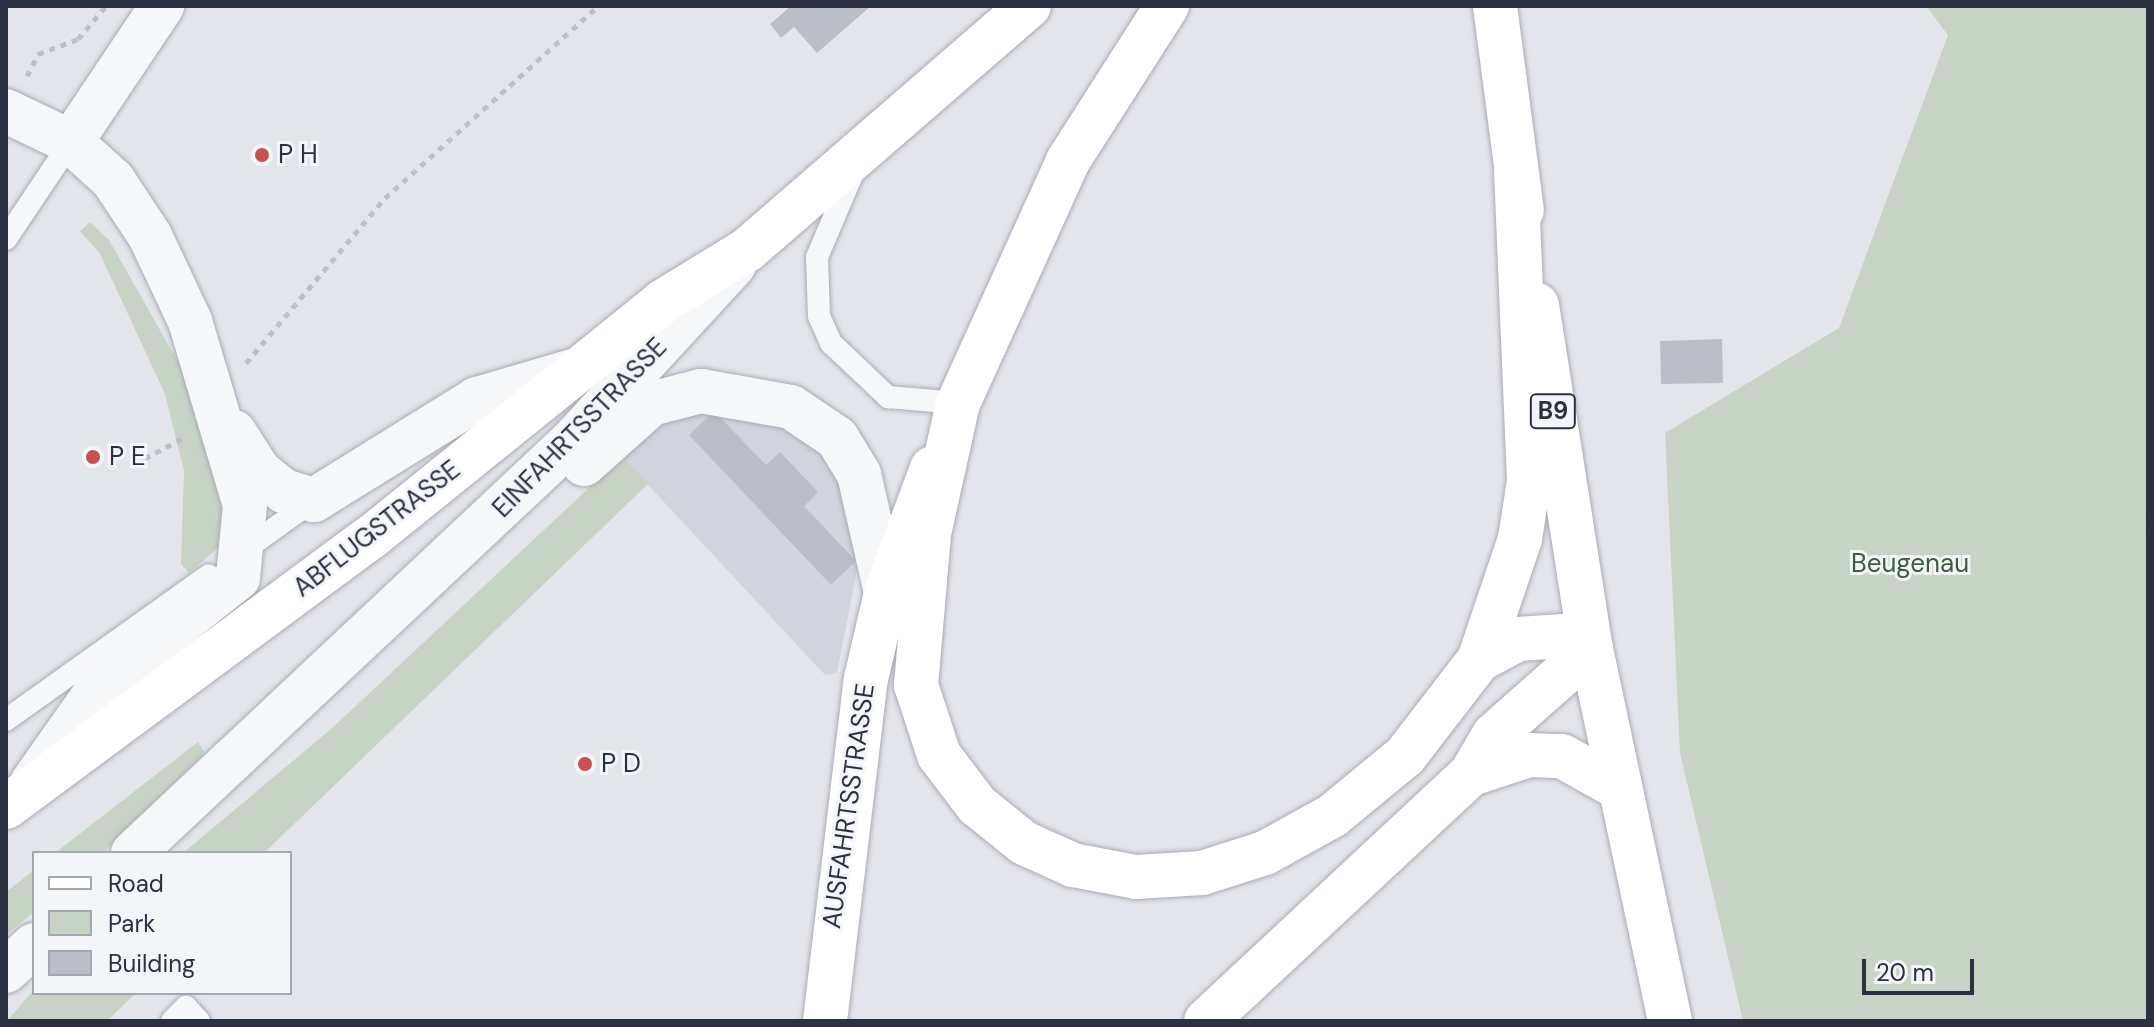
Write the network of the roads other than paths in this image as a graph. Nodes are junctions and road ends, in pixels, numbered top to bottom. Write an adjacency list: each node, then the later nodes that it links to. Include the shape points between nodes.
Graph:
1 (162, 6): 6 (street)
2 (1029, 6): 7 (main road, EINFAHRTSSTRASSE)
3 (1167, 6): 12 (main road, via 1068,161)
4 (1495, 6): 8 (main road, B9)
5 (8, 111): 6 (street)
6 (71, 142): 9 (lane); 13 (street, via 113,180 150,236)
7 (860, 156): 10 (main road, EINFAHRTSSTRASSE); 12 (lane, via 817,257 819,316 831,343 888,397)
8 (1516, 174): 18 (main road, B9); 19 (main road, via 1529,481 1520,539)
9 (6, 239)
10 (747, 250): 11 (main road, ABFLUGSTRASSE, via 662,302); 15 (street, EINFAHRTSSTRASSE)
11 (573, 371): 14 (street, via 477,399); 23 (main road, ABFLUGSTRASSE, via 370,538)
12 (958, 403): 17 (main road, AUSFAHRTSSTRASSE); 19 (main road, via 929,534 916,685 939,755 977,805 1024,843 1073,865 1136,877 1202,873 1265,853 1332,816 1405,756)
13 (220, 407): 14 (street, via 259,471 284,491); 16 (street, via 245,505)
14 (314, 500): 16 (lane)
15 (466, 544): 17 (street, via 510,527 651,404 701,391 747,395 791,407 837,438 871,504); 24 (street, EINFAHRTSSTRASSE)
16 (246, 549): 20 (lane); 23 (street, via 238,578 99,688)
17 (886, 593): 29 (main road, AUSFAHRTSSTRASSE, via 846,799)
18 (1591, 649): 19 (main road, via 1563,636 1518,639); 21 (main road, via 1494,735); 22 (main road, B9)
19 (1479, 660)
20 (6, 720)
21 (1471, 774): 22 (main road, via 1529,755 1562,756); 30 (main road)
22 (1619, 788): 31 (main road, B9)
23 (16, 798)
24 (135, 851)
25 (32, 947): 26 (street)
26 (6, 971)
27 (172, 1021): 28 (lane, via 186,1007)
28 (199, 1021)
29 (825, 1021)
30 (1206, 1021)
31 (1670, 1021)

